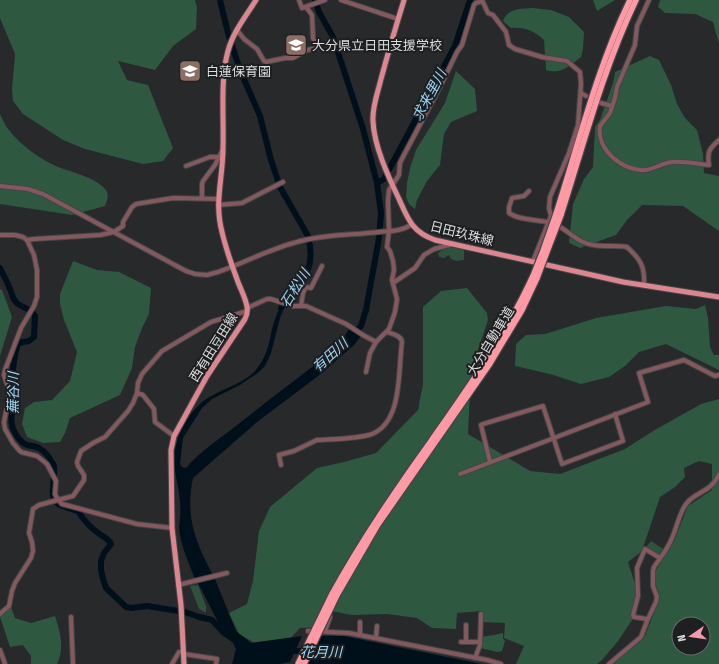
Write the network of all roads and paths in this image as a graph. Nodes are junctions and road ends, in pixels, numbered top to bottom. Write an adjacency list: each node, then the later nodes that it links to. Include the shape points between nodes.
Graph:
1 (256, 0): 13 (main road, 西有田豆田線)
2 (298, 0): 11 (street, via 302,8)
3 (325, 0): 11 (street)
4 (341, 0): 12 (street)
5 (404, 0): 12 (main road, 日田玖珠線)
6 (630, 0): 28 (highway, 大分自動車道, via 601,69)
7 (636, 0): 28 (highway, 大分自動車道, via 606,71)
8 (649, 0): 17 (street, via 637,26 635,45)
9 (482, 1): 10 (street); 14 (street, via 488,13 493,15 506,32 509,45 542,57 558,59 571,64 580,72)
10 (474, 2): 24 (street, via 462,45 400,163 399,175)
11 (307, 7): 13 (street, via 314,20 313,38 317,48 307,50 294,58 266,62 257,49)
12 (398, 19): 24 (main road, 日田玖珠線, via 373,115 374,129)
13 (236, 32): 19 (main road, 西有田豆田線, via 228,49 224,69)
14 (581, 93): 15 (street); 29 (street, via 578,125 550,197)
15 (586, 96)
16 (601, 103): 17 (street)
17 (612, 106): 18 (street, via 600,126 602,142 612,157 625,166 645,170 672,162 709,165 710,149)
18 (719, 140)
19 (223, 148): 20 (street); 27 (main road, 西有田豆田線)
20 (219, 157): 21 (street, via 210,157); 26 (street, via 203,181)
21 (186, 166)
22 (283, 182): 27 (street, via 242,203)
23 (0, 186): 32 (street, via 28,189 43,194)
24 (392, 186): 30 (main road, 日田玖珠線); 31 (street, via 388,202)
25 (529, 191): 29 (street, via 524,196 512,198 509,213)
26 (200, 198): 27 (street); 32 (street, via 173,198 136,204 123,222 123,226)
27 (218, 202): 38 (main road, 西有田豆田線, via 222,232)
28 (558, 214): 61 (highway, 大分自動車道, bridge, via 535,277 489,356 381,512 347,566)
29 (549, 222): 36 (street); 40 (street, via 565,229 584,243 599,247 627,248 641,262)
30 (412, 225): 31 (street, via 405,229); 35 (main road, 日田玖珠線, via 425,237)
31 (389, 231): 38 (street, via 312,238 286,245); 39 (street, via 387,247 393,261)
32 (114, 232): 34 (street); 38 (street, via 195,274 207,275)
33 (0, 235): 34 (street, via 15,235)
34 (27, 240): 56 (street, via 37,270 37,297 21,328 5,370 9,397 4,422 5,429 18,449 41,458 50,469 54,477)
35 (453, 244): 36 (main road, 日田玖珠線); 39 (street, via 434,249 424,255 415,268)
36 (533, 261): 40 (main road, 日田玖珠線, via 623,282)
37 (322, 266): 42 (street, via 311,288 306,287)
38 (232, 267): 43 (main road, 西有田豆田線)
39 (393, 284): 44 (street, via 397,299)
40 (644, 284): 41 (main road, 日田玖珠線)
41 (719, 297)
42 (301, 306): 43 (street, via 267,299); 45 (street, via 346,324)
43 (247, 310): 48 (street, via 211,322 162,351 142,374); 50 (main road, 西有田豆田線, via 245,319 207,376)
44 (387, 332): 45 (street); 53 (street, via 398,336 402,342 397,399 385,425 381,430 360,437 311,442 279,455)
45 (376, 342): 46 (street, via 368,357)
46 (366, 372)
47 (719, 375): 49 (street, via 715,376 684,360 640,373 648,402)
48 (137, 393): 50 (street, via 143,395 154,409 155,422); 56 (street, via 128,411 105,437 81,451 77,462 84,480 73,496)
49 (615, 414): 51 (street); 51 (street, via 623,441 562,464)
50 (174, 436): 57 (main road, 西有田豆田線, via 170,461)
51 (553, 438): 52 (street); 52 (street, via 543,406 483,424 481,425)
52 (490, 462): 54 (street)
53 (281, 465)
54 (460, 474)
55 (719, 474): 58 (street, via 712,486 694,497 682,511 672,539)
56 (56, 501): 57 (street, via 137,524); 62 (street, via 32,509 29,533 33,552 15,582 9,606)
57 (172, 528): 60 (main road, 西有田豆田線)
58 (660, 558): 66 (street, via 653,570 656,602); 66 (street, via 645,549 637,568 638,596 633,615)
59 (227, 573): 60 (street)
60 (178, 585): 76 (main road, 西有田豆田線)
61 (334, 595): 83 (highway, 大分自動車道, bridge); 84 (highway, 大分自動車道, bridge)
62 (0, 614)
63 (481, 614): 74 (street)
64 (71, 617): 79 (street)
65 (330, 618): 71 (street)
66 (647, 619): 86 (street, via 641,637)
67 (360, 622): 72 (street)
68 (377, 626): 73 (street)
69 (466, 626): 74 (street, via 463,642)
70 (308, 631): 71 (street)
71 (325, 631): 72 (street)
72 (360, 635): 73 (street)
73 (376, 638): 77 (street)
74 (480, 642): 77 (street)
75 (0, 650): 78 (street)
76 (184, 653): 80 (street, via 179,652); 81 (main road, 西有田豆田線); 82 (street, via 217,658)
77 (475, 658): 85 (street)
78 (5, 664)
79 (73, 664)
80 (172, 664)
81 (184, 664)
82 (216, 664)
83 (298, 664)
84 (304, 664)
85 (501, 664)
86 (609, 664)

